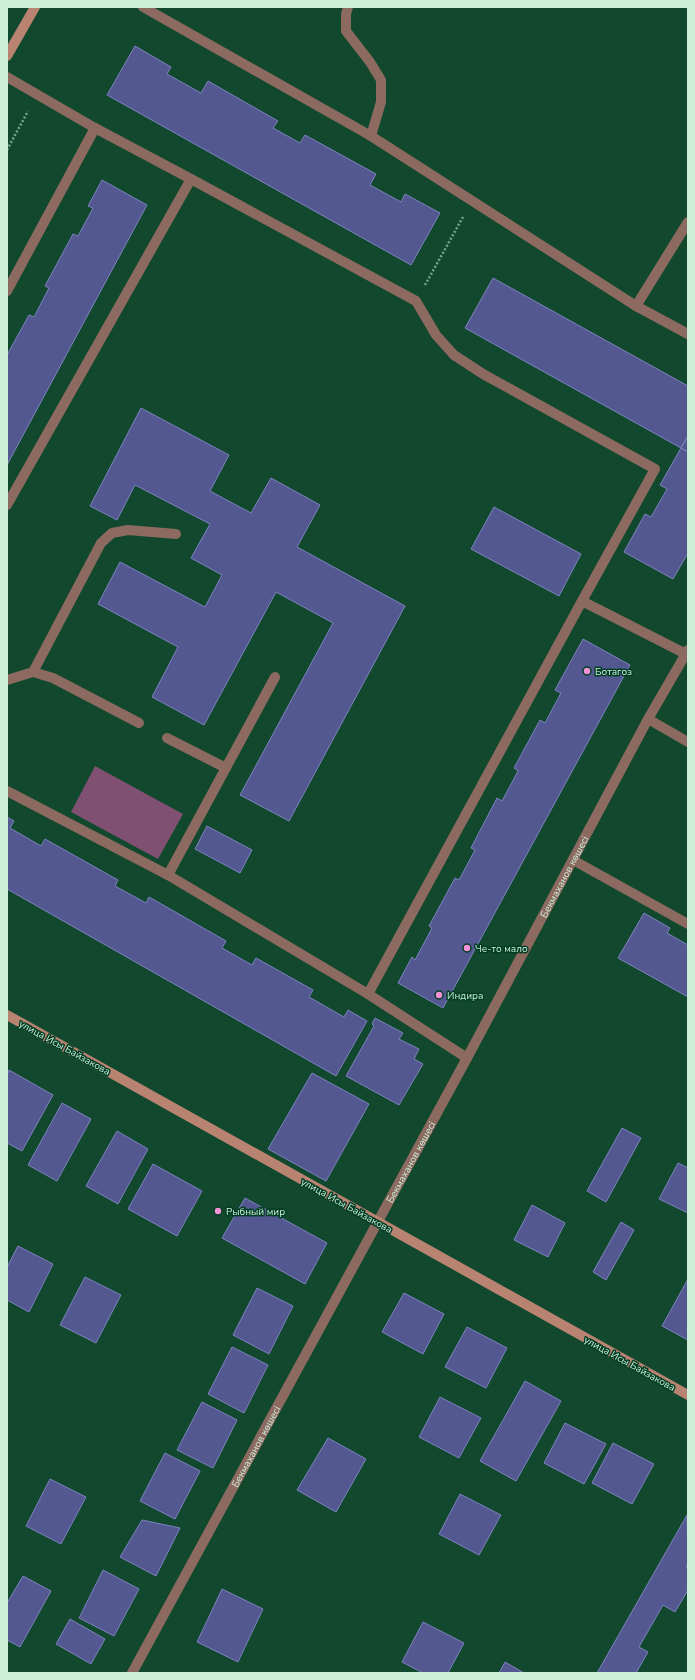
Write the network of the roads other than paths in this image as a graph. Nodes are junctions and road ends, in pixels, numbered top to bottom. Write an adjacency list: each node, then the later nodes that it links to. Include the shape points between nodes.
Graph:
1 (35, 7): 5 (street)
2 (143, 7): 4 (street)
3 (348, 7): 8 (street, via 346,31 381,80 381,102)
4 (159, 11): 8 (street)
5 (7, 56)
6 (7, 77): 7 (street)
7 (95, 128): 9 (street); 11 (street)
8 (372, 136): 12 (street)
9 (190, 179): 14 (street); 16 (street, via 416,301 436,335 454,355 483,374 654,469)
10 (688, 222): 12 (street)
11 (7, 291)
12 (636, 306): 13 (street)
13 (688, 334)
14 (7, 505)
15 (176, 534): 18 (street, via 128,530 112,533 101,544)
16 (582, 601): 17 (street); 30 (street)
17 (687, 652): 21 (street, Бекмаханов көшесі)
18 (33, 672): 20 (street); 22 (street, via 53,678)
19 (275, 677): 25 (street)
20 (7, 680)
21 (648, 719): 24 (street); 27 (street, Бекмаханов көшесі)
22 (139, 723)
23 (168, 738): 25 (street)
24 (688, 742)
25 (226, 768): 28 (street)
26 (7, 791): 28 (street)
27 (573, 860): 29 (street); 32 (street, Бекмаханов көшесі)
28 (168, 875): 30 (street)
29 (688, 924)
30 (368, 994): 32 (street)
31 (7, 1015): 33 (street, улица Исы Байзакова)
32 (467, 1058): 33 (street, Бекмаханов көшесі)
33 (377, 1222): 34 (street, улица Исы Байзакова); 35 (street, Бекмаханов көшесі)
34 (688, 1395)
35 (132, 1673)

